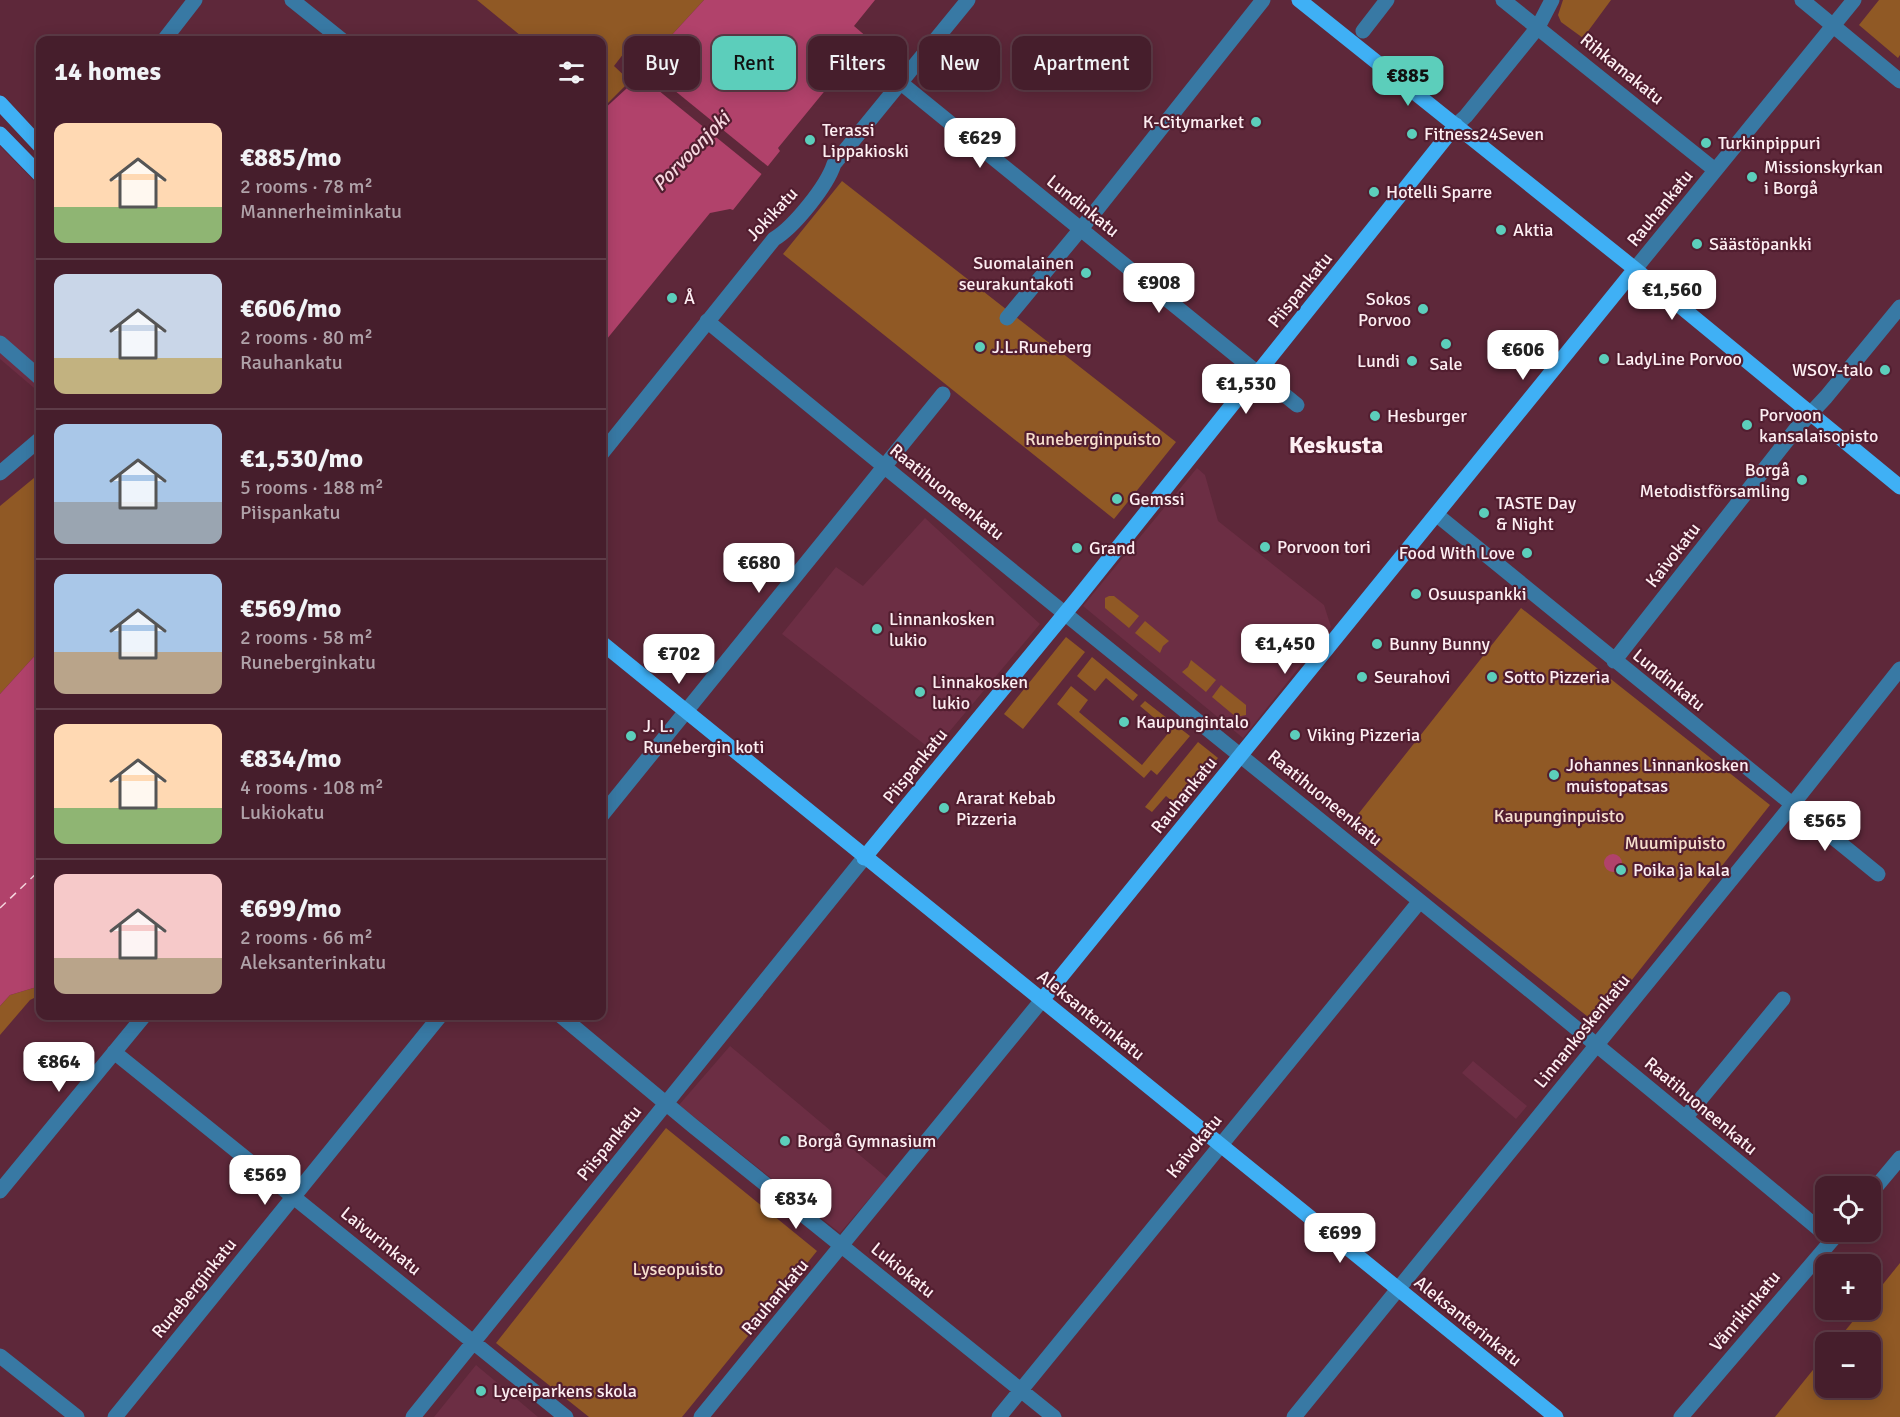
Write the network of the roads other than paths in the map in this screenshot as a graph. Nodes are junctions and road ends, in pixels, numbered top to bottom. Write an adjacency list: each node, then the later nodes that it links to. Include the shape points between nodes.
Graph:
1 (195, 0): 14 (street)
2 (292, 0): 15 (street)
3 (968, 0): 16 (street, Jokikatu)
4 (1263, 0): 26 (street)
5 (1299, 0): 21 (main road)
6 (1388, 0): 13 (street)
7 (1503, 0): 12 (street, Rihkamakatu)
8 (1552, 0): 12 (street, Piispankatu)
9 (1802, 0): 11 (street)
10 (1854, 0): 11 (street, Rauhankatu)
11 (1832, 26): 17 (street); 24 (street, Rauhankatu)
12 (1538, 27): 21 (street, Piispankatu); 24 (street, Rihkamakatu)
13 (1363, 31)
14 (167, 36)
15 (337, 36)
16 (907, 76)
17 (1900, 81)
18 (907, 88): 26 (street, Lundinkatu)
19 (895, 90): 30 (street, Jokikatu, via 834,164 830,177 786,232 774,239)
20 (0, 103): 23 (main road)
21 (1456, 125): 27 (main road); 33 (main road, Piispankatu)
22 (0, 134): 25 (main road)
23 (36, 142)
24 (1715, 170): 27 (street, Rauhankatu)
25 (36, 171)
26 (1081, 229): 29 (street); 33 (street, Lundinkatu)
27 (1635, 269): 36 (main road); 42 (main road, Rauhankatu)
28 (1900, 307): 36 (street, Kaivokatu)
29 (1007, 318)
30 (707, 321): 38 (street, Jokikatu); 39 (street, Raatihuoneenkatu)
31 (0, 343): 32 (street)
32 (36, 374)
33 (1258, 374): 35 (street, Lundinkatu); 43 (main road, Piispankatu)
34 (943, 394): 39 (street)
35 (1297, 405)
36 (1811, 414): 41 (main road); 45 (street, Kaivokatu)
37 (36, 442): 40 (street)
38 (606, 448)
39 (885, 466): 43 (street, Raatihuoneenkatu); 47 (street)
40 (0, 473)
41 (1900, 487)
42 (1437, 515): 45 (street, Lundinkatu); 48 (main road, Rauhankatu)
43 (1064, 614): 48 (street, Raatihuoneenkatu); 51 (main road, Piispankatu)
44 (606, 646): 47 (main road, Aleksanterinkatu)
45 (1614, 661): 49 (street, Lundinkatu)
46 (1900, 669): 49 (street, Linnankoskenkatu)
47 (685, 712): 50 (street); 51 (main road, Aleksanterinkatu)
48 (1241, 756): 53 (street, Raatihuoneenkatu); 55 (main road, Rauhankatu)
49 (1792, 805): 52 (street, Lundinkatu); 59 (street, Linnankoskenkatu)
50 (606, 810)
51 (864, 858): 55 (main road, Aleksanterinkatu); 61 (street, Piispankatu)
52 (1878, 874)
53 (1420, 901): 59 (street, Raatihuoneenkatu); 63 (street, Kaivokatu)
54 (1784, 999): 62 (street)
55 (1042, 1000): 63 (main road, Aleksanterinkatu); 70 (street, Rauhankatu)
56 (141, 1020): 60 (street)
57 (437, 1020): 67 (street, Runeberginkatu)
58 (566, 1020): 61 (street, Lukiokatu)
59 (1597, 1044): 62 (street, Raatihuoneenkatu); 71 (street, Linnankoskenkatu)
60 (114, 1052): 66 (street); 67 (street, Laivurinkatu)
61 (666, 1103): 70 (street, Lukiokatu); 72 (street, Piispankatu)
62 (1685, 1118): 68 (street, Raatihuoneenkatu)
63 (1221, 1145): 71 (main road, Aleksanterinkatu); 74 (street, Kaivokatu)
64 (1900, 1158): 65 (street)
65 (1881, 1181)
66 (0, 1191)
67 (294, 1197): 72 (street, Laivurinkatu); 76 (street, Runeberginkatu)
68 (1815, 1220)
69 (1831, 1242): 84 (street, Vänrikinkatu)
70 (842, 1246): 74 (street, Lukiokatu); 79 (street, Rauhankatu)
71 (1398, 1290): 82 (street, Linnankoskenkatu); 83 (main road, Aleksanterinkatu)
72 (474, 1341): 77 (street, Piispankatu); 78 (street, Laivurinkatu)
73 (0, 1356): 75 (street)
74 (1021, 1390): 80 (street, Kaivokatu); 81 (street, Lukiokatu)
75 (77, 1417)
76 (115, 1417)
77 (413, 1417)
78 (566, 1417)
79 (701, 1417)
80 (999, 1417)
81 (1054, 1417)
82 (1294, 1417)
83 (1556, 1417)
84 (1680, 1417)

